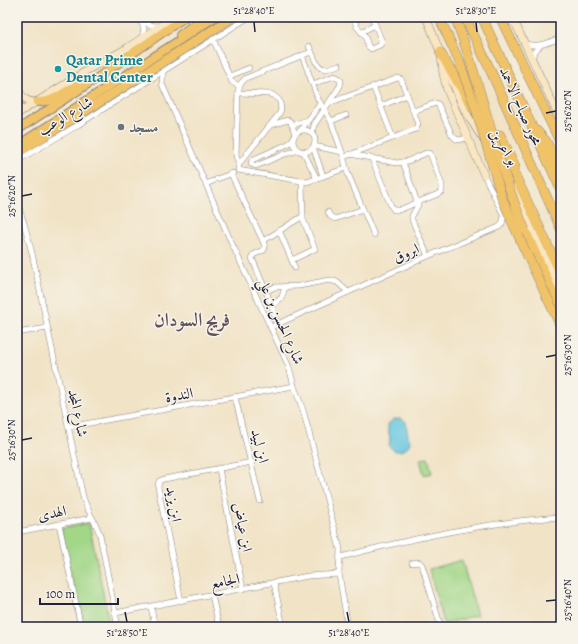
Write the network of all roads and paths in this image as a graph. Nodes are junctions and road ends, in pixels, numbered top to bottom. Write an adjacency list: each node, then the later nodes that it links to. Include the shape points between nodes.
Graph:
1 (173, 17): 18 (main road, شارع الوعب)
2 (185, 17): 39 (main road, شارع الوعب)
3 (204, 17): 23 (main road, via 183,32)
4 (215, 17): 23 (main road, شارع الوعب)
5 (233, 17): 72 (highway)
6 (249, 17): 22 (street, شارع الوعب)
7 (354, 17): 19 (street)
8 (372, 17): 17 (street)
9 (426, 17): 28 (main road, بو اعرين)
10 (439, 17): 31 (highway)
11 (455, 17): 109 (highway, bridge, via 480,89 513,201)
12 (465, 17): 95 (highway, محور صباح الاحمد)
13 (482, 17): 61 (highway, بو اعرين)
14 (500, 17): 16 (main road); 68 (highway)
15 (140, 19): 18 (street, via 149,25); 20 (street, via 144,29)
16 (512, 20): 24 (main road)
17 (375, 24): 19 (street); 19 (street, via 382,41 380,46 370,48)
18 (159, 26): 20 (main road, شارع الوعب)
19 (361, 32)
20 (142, 38): 48 (main road, شارع الوعب)
21 (561, 38): 26 (street)
22 (213, 40): 35 (street, شارع الوعب); 36 (street)
23 (178, 42): 69 (main road, شارع الوعب)
24 (524, 43): 26 (street); 30 (main road)
25 (309, 46): 27 (street)
26 (540, 46): 30 (street, via 534,52)
27 (311, 52): 29 (street); 34 (street, via 320,67)
28 (440, 52): 66 (main road, via 447,90); 79 (main road, بو اعرين, via 465,111); 103 (highway, via 515,175)
29 (302, 55): 41 (street); 42 (street, via 246,78)
30 (532, 60): 58 (main road)
31 (460, 61): 101 (highway, بو اعرين, bridge, via 534,202); 112 (highway, bridge, via 502,198)
32 (339, 65): 34 (street)
33 (249, 68): 36 (street)
34 (329, 68): 37 (street)
35 (162, 72): 38 (street, شارع الوعب); 40 (street, شارع الحسن بن علي)
36 (230, 76): 42 (street, via 233,83)
37 (331, 77): 41 (street); 49 (street, via 338,78 341,84)
38 (151, 79): 40 (street); 76 (street, شارع الوعب)
39 (94, 80): 48 (main road, via 77,84 48,102); 62 (main road, شارع الوعب)
40 (162, 84): 88 (street, شارع الحسن بن علي)
41 (313, 84): 50 (street)
42 (239, 86): 45 (street)
43 (373, 86): 46 (street, via 398,78 401,79); 49 (street); 51 (street)
44 (17, 88): 48 (main road, via 23,98)
45 (238, 93): 59 (street, via 269,94 280,102 281,110); 80 (street)
46 (407, 95): 51 (street); 53 (street)
47 (17, 99): 54 (main road, via 20,107)
48 (37, 102): 54 (main road, شارع الوعب)
49 (329, 103): 52 (street)
50 (320, 104): 52 (street); 56 (street)
51 (381, 106): 67 (street)
52 (324, 110): 57 (street); 64 (street)
53 (413, 111): 66 (street, via 436,103 456,140); 67 (street, via 418,127)
54 (17, 114)
55 (346, 115): 57 (street)
56 (308, 120): 60 (street); 63 (street)
57 (331, 120): 74 (street)
58 (561, 121)
59 (270, 126): 60 (street, via 286,120 290,121); 80 (street)
60 (292, 126): 65 (street)
61 (532, 128): 82 (highway, via 546,141); 89 (highway, بو اعرين)
62 (17, 130)
63 (301, 130): 64 (street); 65 (street)
64 (312, 133): 70 (street, via 315,139)
65 (294, 136): 71 (street, via 294,146); 78 (street, via 288,144 252,160)
66 (468, 137): 84 (main road)
67 (393, 138): 73 (street)
68 (561, 144)
69 (17, 146)
70 (313, 146): 71 (street, via 310,150); 74 (street); 85 (street)
71 (301, 151): 78 (street, via 285,154 256,166); 86 (street)
72 (17, 153)
73 (350, 154): 74 (street); 75 (street)
74 (343, 155): 81 (street)
75 (372, 159): 77 (street); 90 (street, via 392,208 397,210)
76 (17, 161)
77 (402, 162): 90 (street); 90 (street, via 430,153 443,188 441,193)
78 (251, 164): 80 (street)
79 (500, 164): 84 (main road, via 487,162); 107 (main road, بو اعرين, via 525,211)
80 (238, 167): 83 (street); 87 (street)
81 (346, 168): 85 (street); 92 (street)
82 (561, 171)
83 (231, 174): 88 (street); 98 (street)
84 (484, 175): 99 (street, ابروق, via 502,212 502,224 494,230)
85 (323, 176): 86 (street)
86 (317, 179): 87 (street, via 310,182)
87 (302, 181): 94 (street)
88 (206, 184): 111 (street, شارع الحسن بن علي)
89 (561, 190)
90 (417, 202): 99 (street, via 412,220)
91 (17, 203): 113 (street, شارع المجد, via 32,253)
92 (363, 209): 93 (street, via 335,219); 97 (street)
93 (328, 212)
94 (303, 216): 96 (street); 100 (street, via 315,249)
95 (561, 229)
96 (279, 230): 98 (street); 100 (street)
97 (374, 235)
98 (263, 241): 105 (street, via 264,250 252,257)
99 (428, 256): 106 (street, ابروق)
100 (292, 260): 102 (street)
101 (561, 262)
102 (295, 268)
103 (561, 274)
104 (286, 287): 105 (street, via 275,287); 106 (street, via 329,280 337,282); 108 (street, via 282,297)
105 (266, 291): 108 (street)
106 (348, 292): 110 (street, ابروق)
107 (561, 292)
108 (272, 306): 110 (street)
109 (561, 310)
110 (277, 324): 111 (street, ابروق)
111 (271, 327): 115 (street, شارع الحسن بن علي)
112 (561, 327)
113 (46, 328): 114 (street); 117 (street, شارع المجد)
114 (17, 333)
115 (294, 386): 116 (street, الندوة); 126 (street, شارع الحسن بن علي, via 303,410)
116 (235, 397): 117 (street, الندوة); 118 (street, ابن لبيد)
117 (68, 427): 123 (street, شارع المجد, via 84,501)
118 (252, 462): 119 (street, ابن يزيد); 120 (street, ابن لبيد)
119 (219, 469): 130 (street, ابن عياض); 132 (street, ابن يزيد, via 161,480 158,484)
120 (260, 501)
121 (17, 515): 125 (street)
122 (561, 517): 126 (street, via 457,530)
123 (92, 518): 124 (street, الهدى); 135 (street, شارع المجد, via 100,535)
124 (60, 524): 125 (street, الهدى); 137 (street)
125 (19, 532)
126 (341, 557): 128 (street, شارع الحسن بن علي)
127 (412, 563): 143 (street, via 419,562 422,565)
128 (340, 574): 129 (street, الجامع, via 316,575); 142 (street, شارع الحسن بن علي)
129 (274, 583): 130 (street, الجامع); 141 (street)
130 (243, 589): 131 (street, الجامع)
131 (212, 596): 132 (street, الجامع); 140 (street)
132 (180, 601): 134 (street, الجامع)
133 (17, 606): 136 (street)
134 (151, 607): 135 (street, الجامع); 139 (street)
135 (115, 613): 138 (street, شارع المجد)
136 (21, 627)
137 (81, 627)
138 (118, 627)
139 (155, 627)
140 (218, 627)
141 (283, 627)
142 (348, 627)
143 (440, 627)

